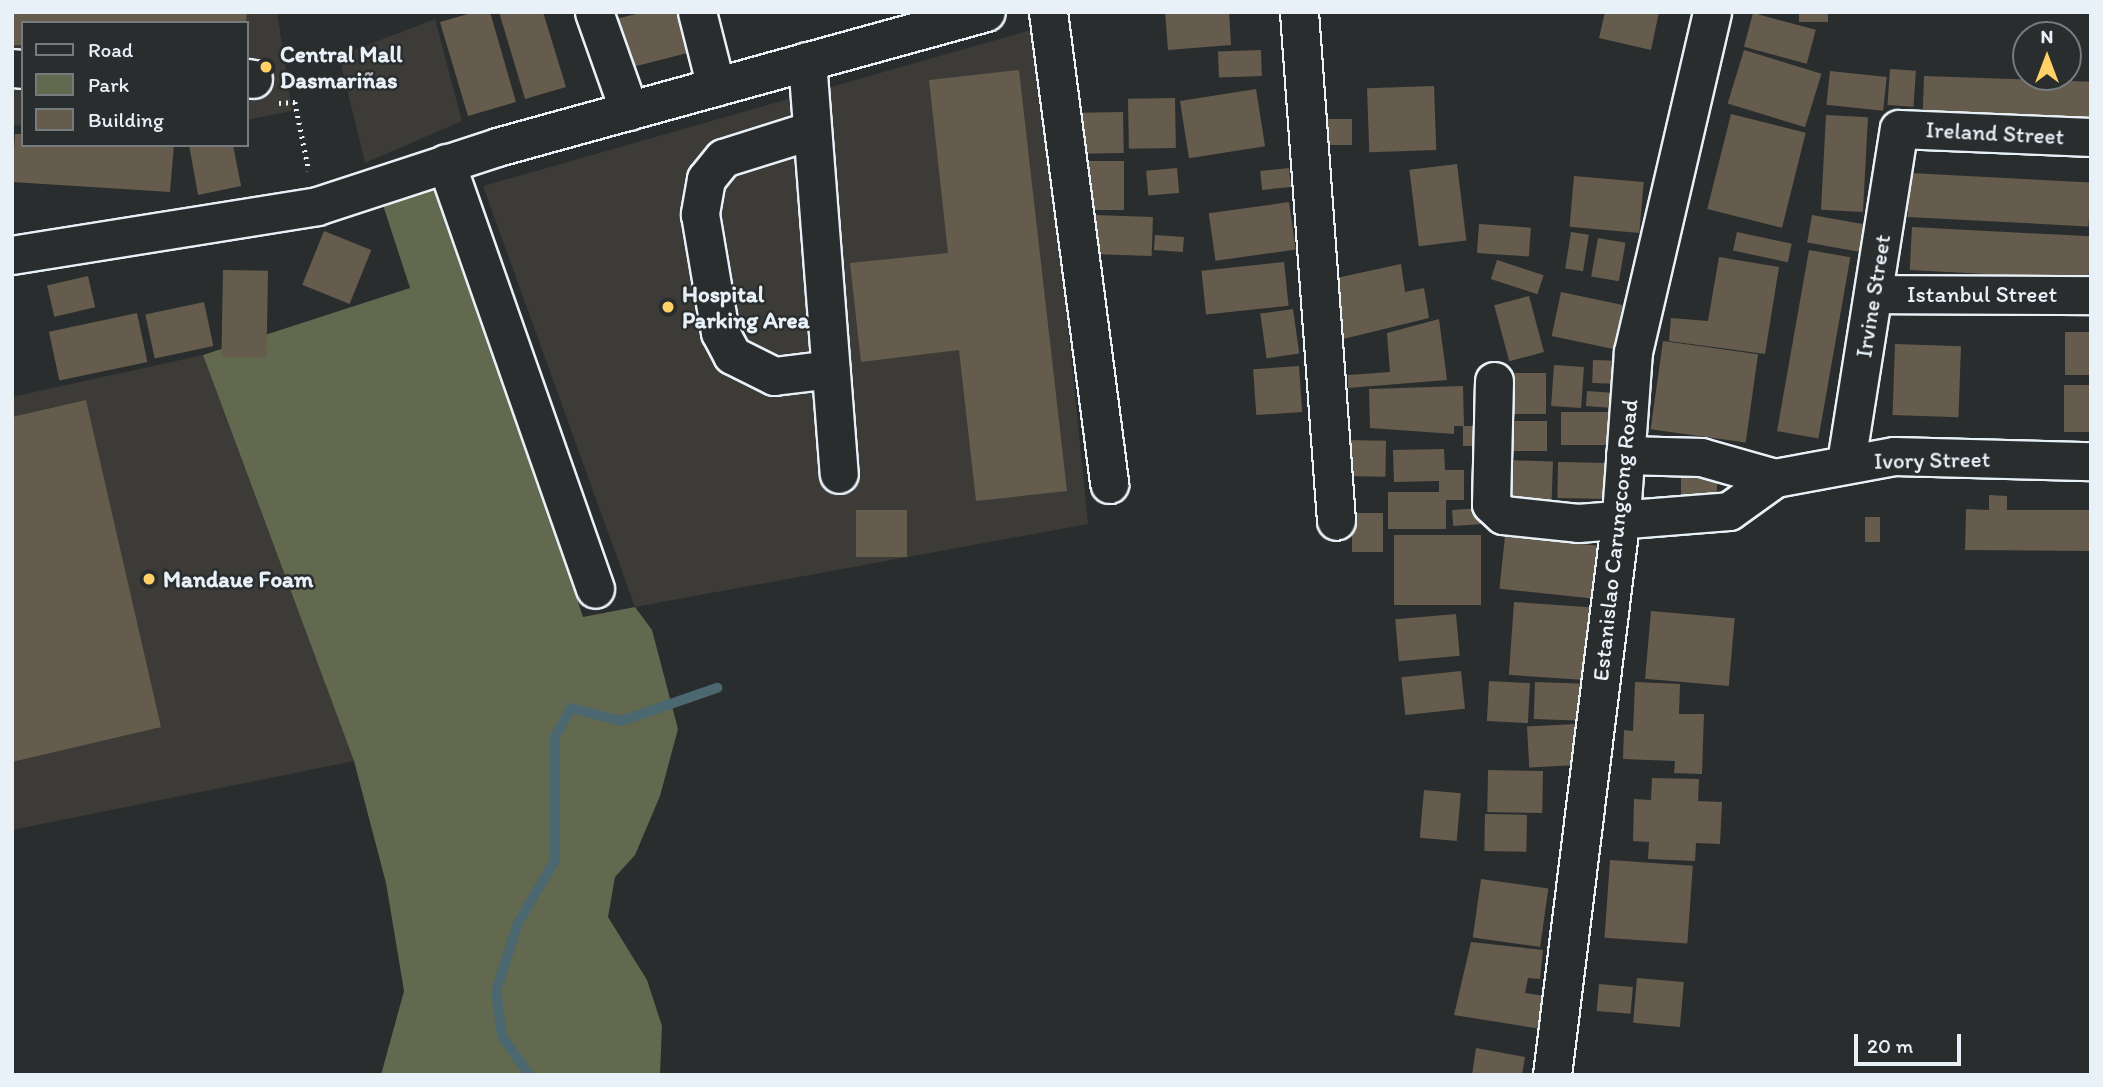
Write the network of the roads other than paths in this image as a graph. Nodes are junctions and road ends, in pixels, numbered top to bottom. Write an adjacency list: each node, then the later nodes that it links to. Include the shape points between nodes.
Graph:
1 (594, 12): 9 (street)
2 (697, 12): 8 (street)
3 (986, 12): 7 (street)
4 (1048, 12): 24 (street)
5 (1299, 12): 26 (street)
6 (1712, 12): 19 (street, Estanislao Carungcong Road, via 1641,302)
7 (807, 61): 8 (street); 11 (street)
8 (716, 87): 9 (street)
9 (629, 111): 13 (street)
10 (1899, 129): 12 (street, Ireland Street); 15 (street, Irvine Street)
11 (812, 130): 17 (street); 17 (street, via 723,158 706,179 700,214 720,332 732,355 774,376)
12 (2091, 137)
13 (446, 163): 14 (street, via 317,206); 27 (street)
14 (12, 255)
15 (1873, 294): 16 (street, Istanbul Street); 21 (street, Irvine Street)
16 (2091, 295)
17 (831, 369): 22 (street)
18 (1494, 381): 25 (street, Ivory Street, via 1496,511 1578,523)
19 (1625, 455): 23 (street, Ivory Street, via 1701,457); 25 (street, Estanislao Carungcong Road)
20 (2091, 461): 21 (street, Ivory Street, via 1894,456)
21 (1846, 462): 23 (street, Ivory Street)
22 (839, 474)
23 (1775, 478): 25 (street, Ivory Street, via 1729,511)
24 (1109, 484)
25 (1621, 516): 28 (street, Estanislao Carungcong Road)
26 (1336, 521)
27 (595, 589)
28 (1552, 1075)

